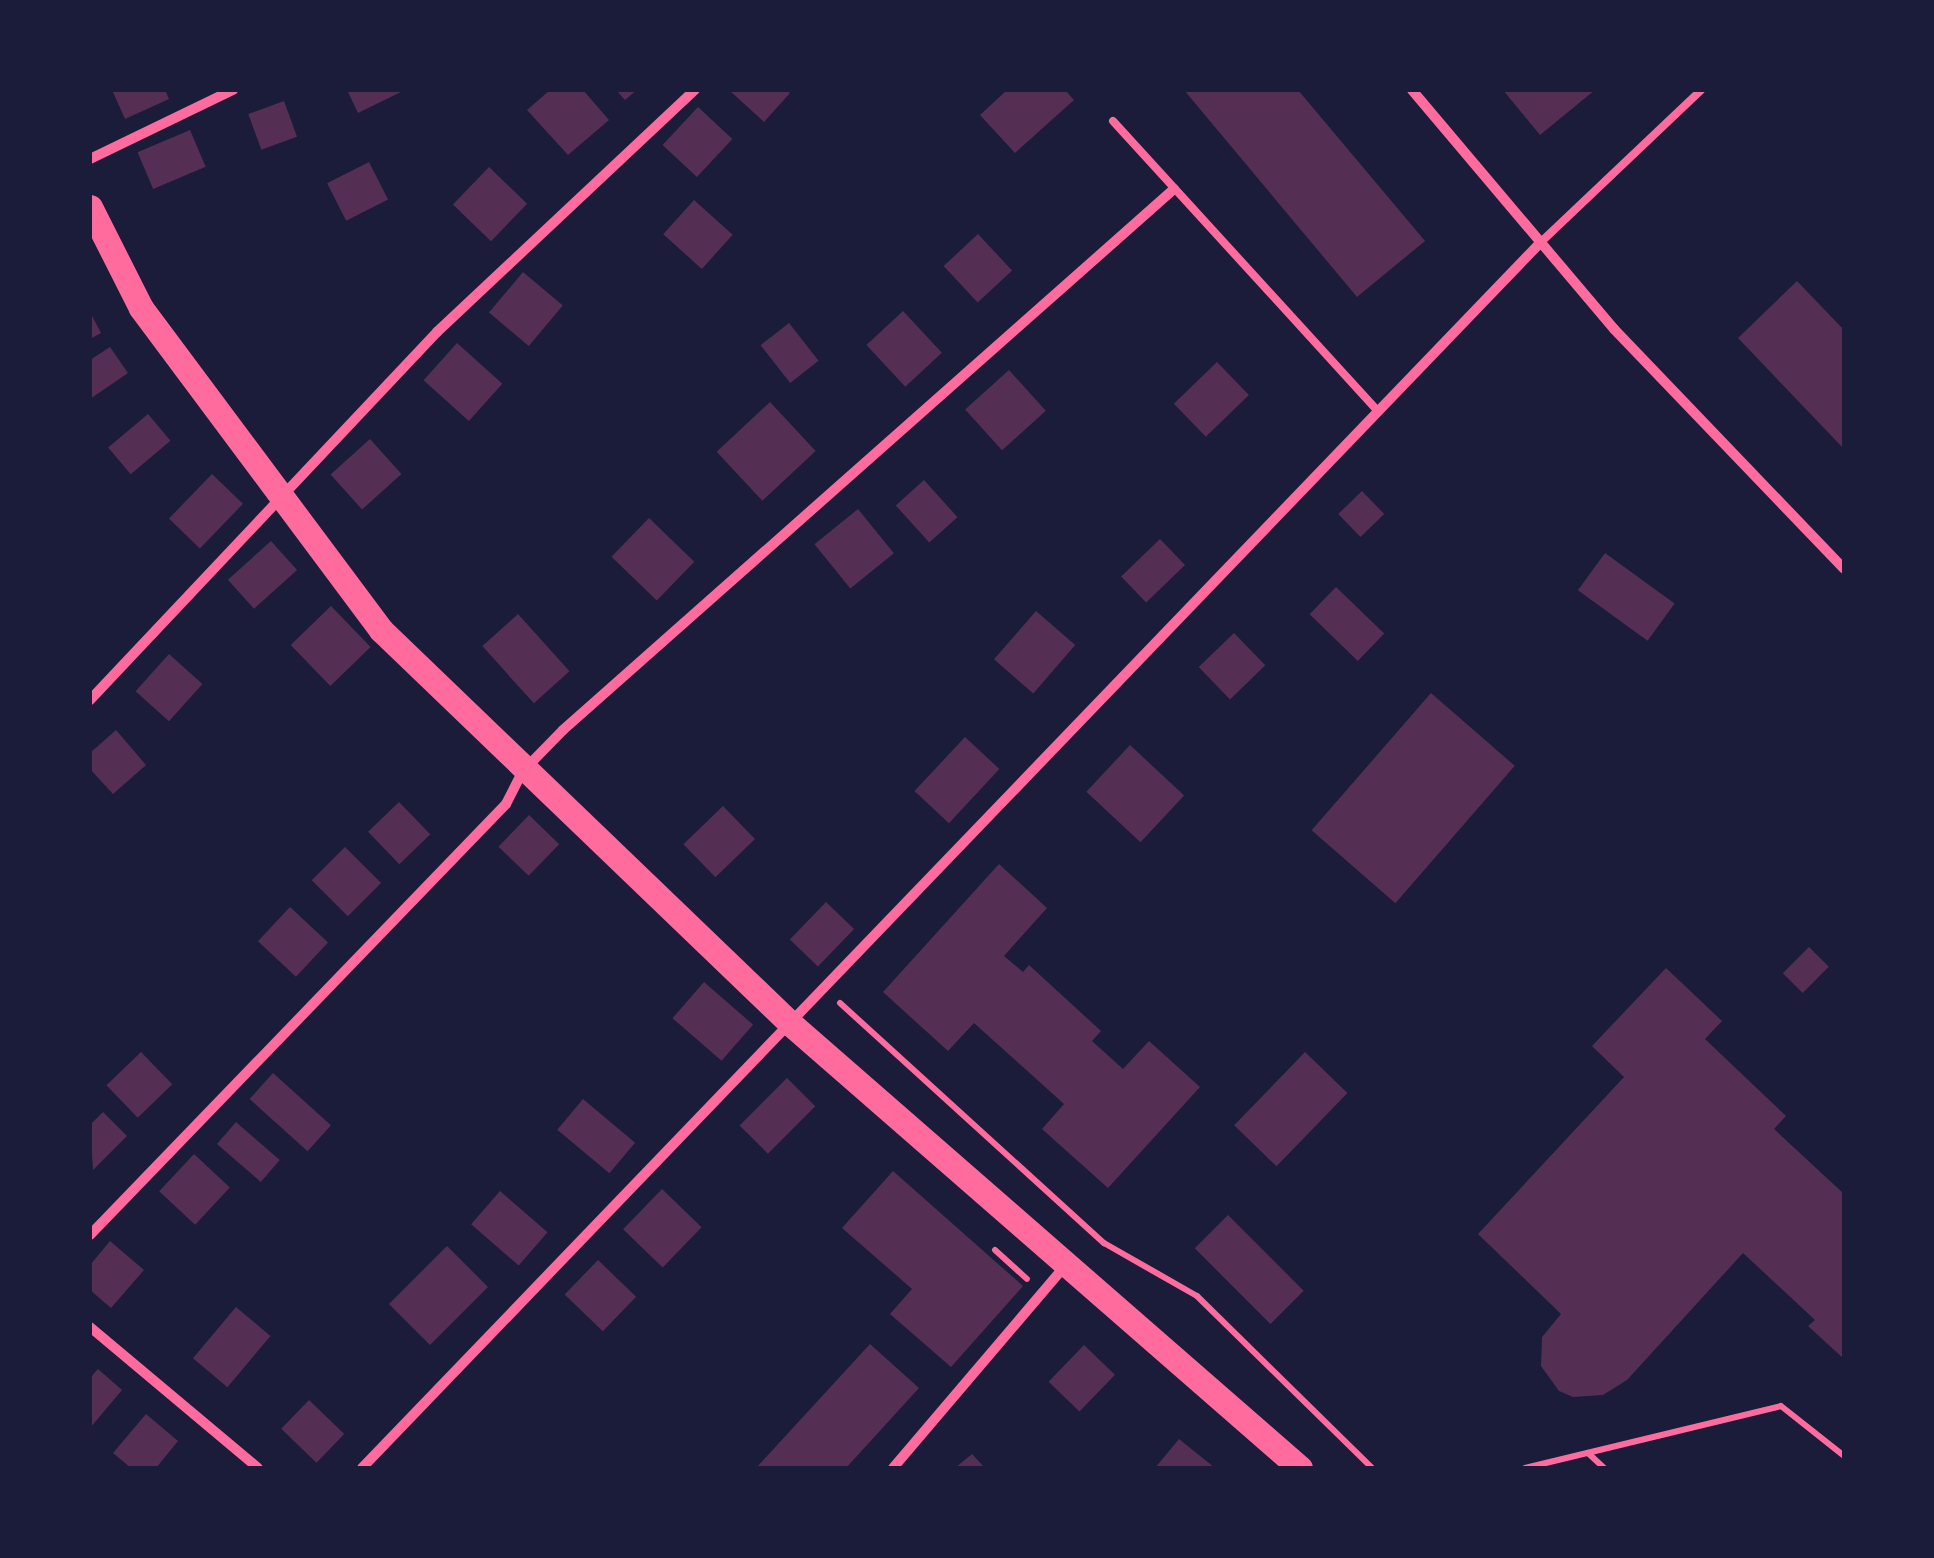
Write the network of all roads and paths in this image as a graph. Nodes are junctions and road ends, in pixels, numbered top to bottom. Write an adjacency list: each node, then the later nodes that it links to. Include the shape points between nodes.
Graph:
1 (233, 90): 6 (street)
2 (695, 90): 11 (street, via 437,332)
3 (1412, 90): 9 (street)
4 (1702, 90): 9 (lane)
5 (1113, 122): 7 (lane)
6 (90, 160)
7 (1174, 189): 10 (lane); 14 (street)
8 (90, 207): 11 (main road, via 142,308)
9 (1541, 242): 10 (street); 12 (street, via 1614,329)
10 (1378, 411): 15 (street)
11 (280, 496): 13 (street); 14 (main road, via 382,630)
12 (1844, 569)
13 (90, 700)
14 (523, 772): 16 (main road); 17 (street, via 506,804)
15 (826, 991): 16 (street); 26 (path, via 1104,1242 1197,1296)
16 (792, 1026): 18 (main road); 23 (street)
17 (90, 1235)
18 (1066, 1265): 24 (street); 25 (main road)
19 (90, 1327): 22 (street)
20 (1588, 1453): 21 (path, via 1781,1406); 27 (path); 28 (path)
21 (1844, 1456)
22 (258, 1468)
23 (362, 1468)
24 (894, 1468)
25 (1300, 1468)
26 (1372, 1468)
27 (1525, 1468)
28 (1604, 1468)

